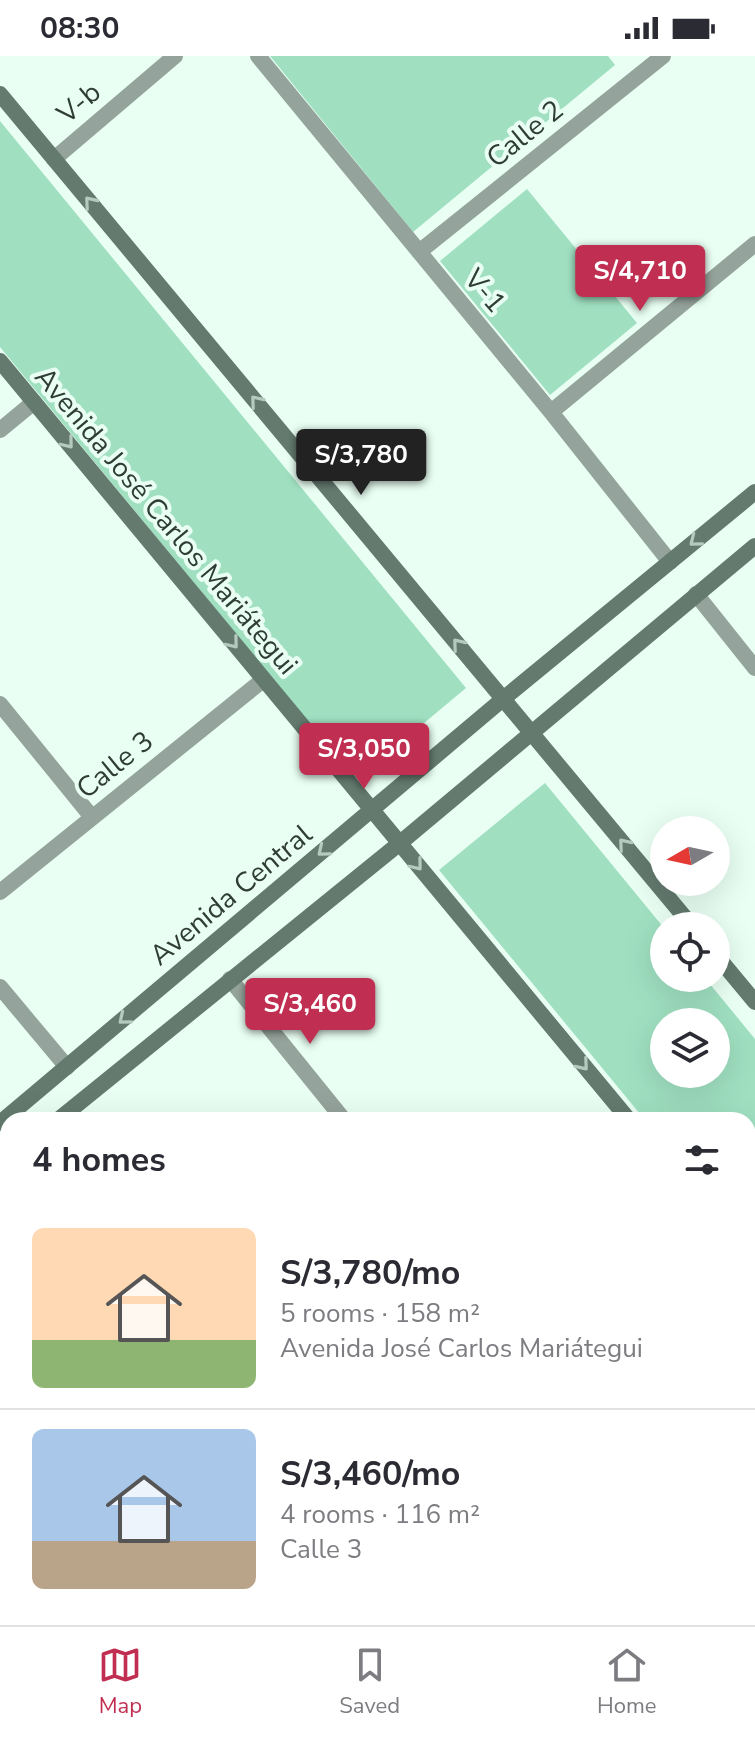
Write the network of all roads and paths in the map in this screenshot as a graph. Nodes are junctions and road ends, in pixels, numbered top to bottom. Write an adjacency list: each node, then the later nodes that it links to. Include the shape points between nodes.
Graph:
1 (175, 56): 7 (street, V-b)
2 (258, 56): 9 (street, V-1)
3 (633, 56): 5 (street)
4 (663, 56): 5 (street, Calle 2)
5 (645, 71): 9 (street, Calle 2)
6 (0, 94): 7 (main road)
7 (54, 159): 20 (main road, one-way to 7)
8 (755, 244): 12 (street)
9 (419, 252): 12 (street, V-1)
10 (0, 361): 11 (main road, Avenida José Carlos Mariátegui)
11 (34, 402): 13 (street); 19 (main road, Avenida José Carlos Mariátegui, one-way to 19)
12 (551, 412): 16 (street, V-1)
13 (0, 430)
14 (755, 492): 16 (main road, Avenida Central, one-way to 16)
15 (755, 546): 17 (main road)
16 (670, 562): 20 (main road, Avenida Central)
17 (696, 594): 18 (street); 22 (main road)
18 (755, 668)
19 (263, 680): 23 (main road, Avenida José Carlos Mariátegui); 24 (street, Calle 3)
20 (503, 699): 22 (main road); 23 (main road, Avenida Central)
21 (0, 704): 24 (street)
22 (530, 731): 25 (main road); 27 (main road, one-way to 22)
23 (373, 810): 25 (main road, Avenida José Carlos Mariátegui); 32 (main road, Avenida Central, one-way to 32)
24 (91, 816): 26 (street, Calle 3)
25 (400, 843): 29 (main road); 36 (main road, Avenida José Carlos Mariátegui, one-way to 36)
26 (0, 892)
27 (680, 912)
28 (730, 972): 31 (main road)
29 (230, 979): 34 (main road); 35 (street)
30 (0, 987): 32 (street)
31 (755, 1002)
32 (67, 1067): 33 (main road, Avenida Central)
33 (13, 1112)
34 (68, 1112)
35 (335, 1112)
36 (618, 1112)

